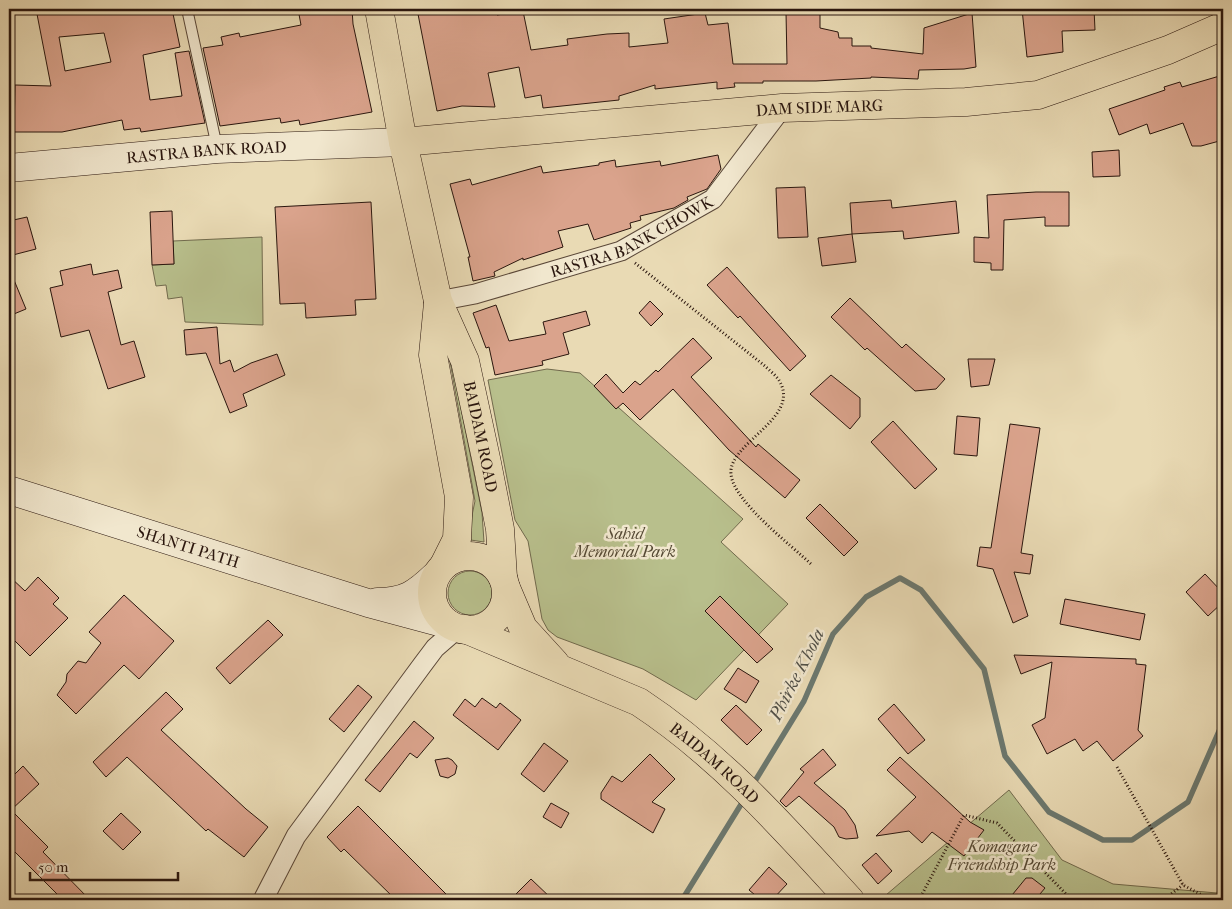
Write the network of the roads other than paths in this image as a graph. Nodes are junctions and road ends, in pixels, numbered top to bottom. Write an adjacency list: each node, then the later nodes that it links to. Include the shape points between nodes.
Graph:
1 (187, 9): 6 (lane)
2 (379, 9): 5 (main road, BAIDAM ROAD)
3 (1223, 26): 4 (main road, DAM SIDE MARG, via 1168,50 1038,95 966,102)
4 (782, 108): 5 (main road, DAM SIDE MARG); 8 (street, RASTRA BANK CHOWK, via 712,199 622,251 475,294)
5 (403, 142): 6 (main road, RASTRA BANK ROAD); 8 (main road, BAIDAM ROAD)
6 (217, 149): 7 (main road, RASTRA BANK ROAD)
7 (9, 168)
8 (438, 301): 10 (main road, BAIDAM ROAD, via 433,355 460,505 457,538); 11 (main road, BAIDAM ROAD, via 465,361 500,529)
9 (16, 498): 12 (main road, SHANTI PATH)
10 (439, 571): 11 (main road, BAIDAM ROAD, via 462,556 472,555 490,562); 12 (main road, SHANTI PATH, via 407,599); 13 (main road, BAIDAM ROAD, via 432,585 434,604 443,619)
11 (505, 583): 13 (main road, BAIDAM ROAD, via 504,605 496,619 482,628); 14 (main road, BAIDAM ROAD, via 524,628 550,659)
12 (368, 602): 13 (main road, SHANTI PATH)
13 (458, 627): 14 (main road, BAIDAM ROAD); 15 (street, via 435,648 296,836)
14 (572, 675): 16 (main road, BAIDAM ROAD, via 640,702 659,715 730,773)
15 (263, 900)
16 (850, 900)

